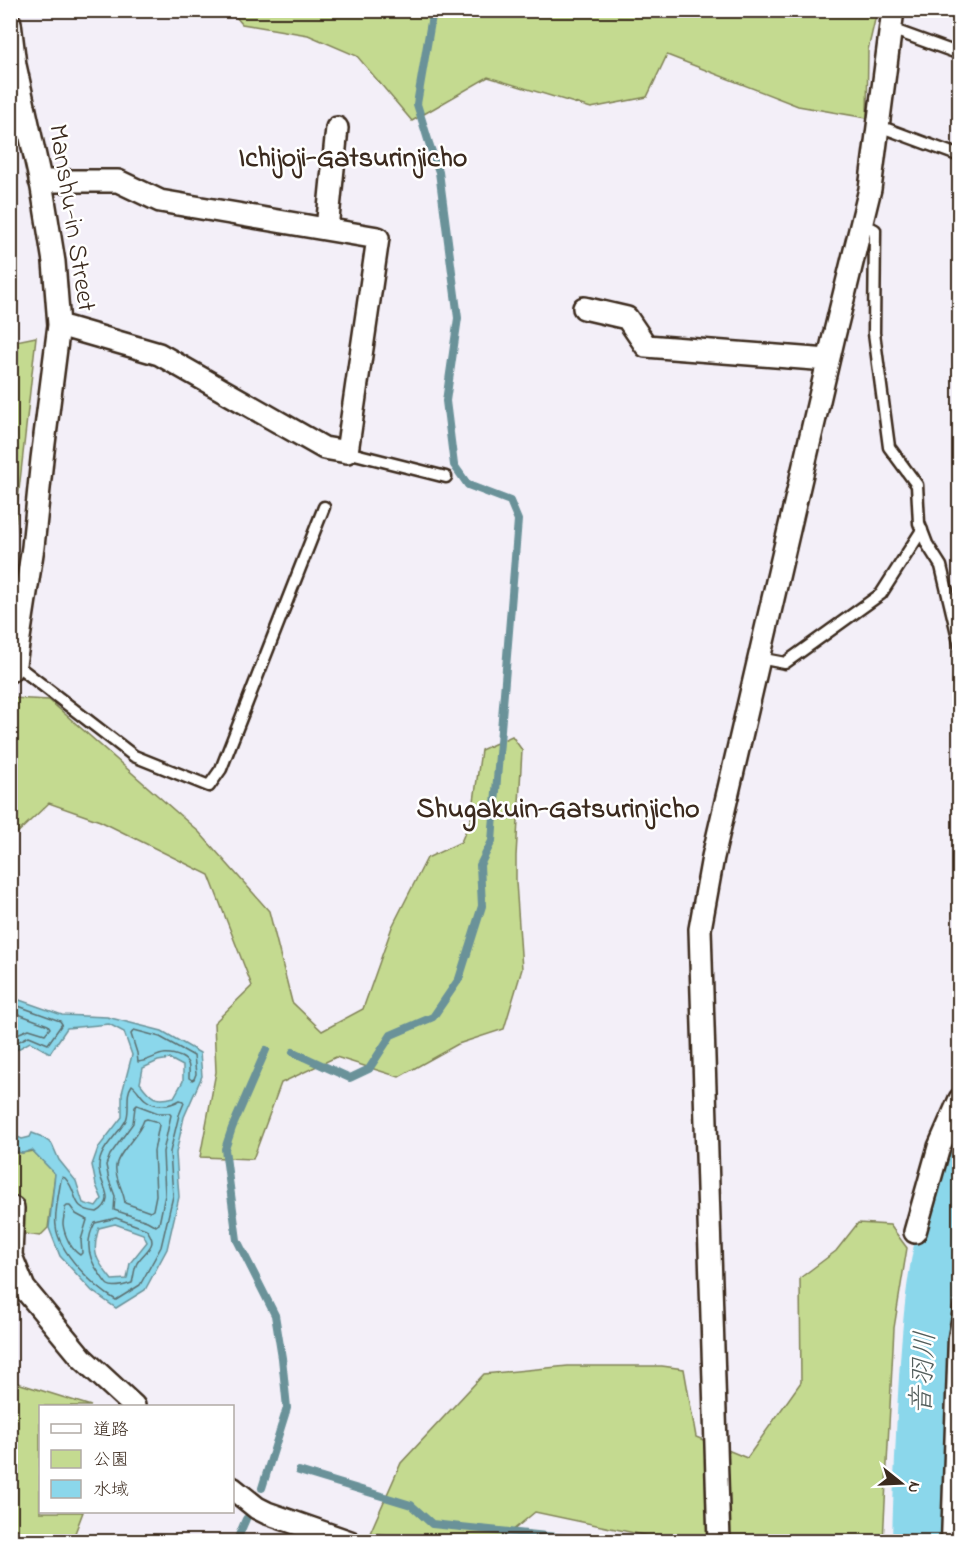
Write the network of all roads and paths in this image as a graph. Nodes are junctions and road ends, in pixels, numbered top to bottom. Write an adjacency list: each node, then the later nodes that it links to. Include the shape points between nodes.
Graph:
1 (892, 20): 3 (lane); 4 (street)
2 (10, 23): 7 (street, Manshu-in Street)
3 (960, 54)
4 (879, 126): 6 (lane); 8 (street)
5 (337, 128): 9 (street)
6 (960, 156)
7 (40, 181): 9 (street, via 118,181 160,201); 11 (street, Manshu-in Street, via 54,262)
8 (862, 223): 12 (street); 16 (lane, via 875,230 874,333 889,447 917,485)
9 (327, 229): 13 (street, via 378,238)
10 (584, 308): 12 (street, via 627,318 646,346)
11 (59, 326): 13 (street, via 159,354 324,448); 19 (street, Manshu-in Street, via 33,546)
12 (828, 360): 18 (street)
13 (347, 452): 14 (lane)
14 (446, 477)
15 (324, 507): 19 (lane, via 220,769 209,786 134,756)
16 (922, 530): 17 (lane, via 941,566); 18 (lane, via 881,594 785,663)
17 (960, 646)
18 (759, 658): 28 (street, via 700,929)
19 (13, 667)
20 (960, 1099): 22 (street, via 939,1147)
21 (10, 1207): 23 (street)
22 (915, 1232)
23 (11, 1257): 25 (street, via 24,1288 82,1358)
24 (960, 1304): 29 (lane, via 954,1337)
25 (132, 1405)
26 (234, 1490): 27 (street, via 257,1508)
27 (351, 1542)
28 (719, 1542)
29 (947, 1542)

